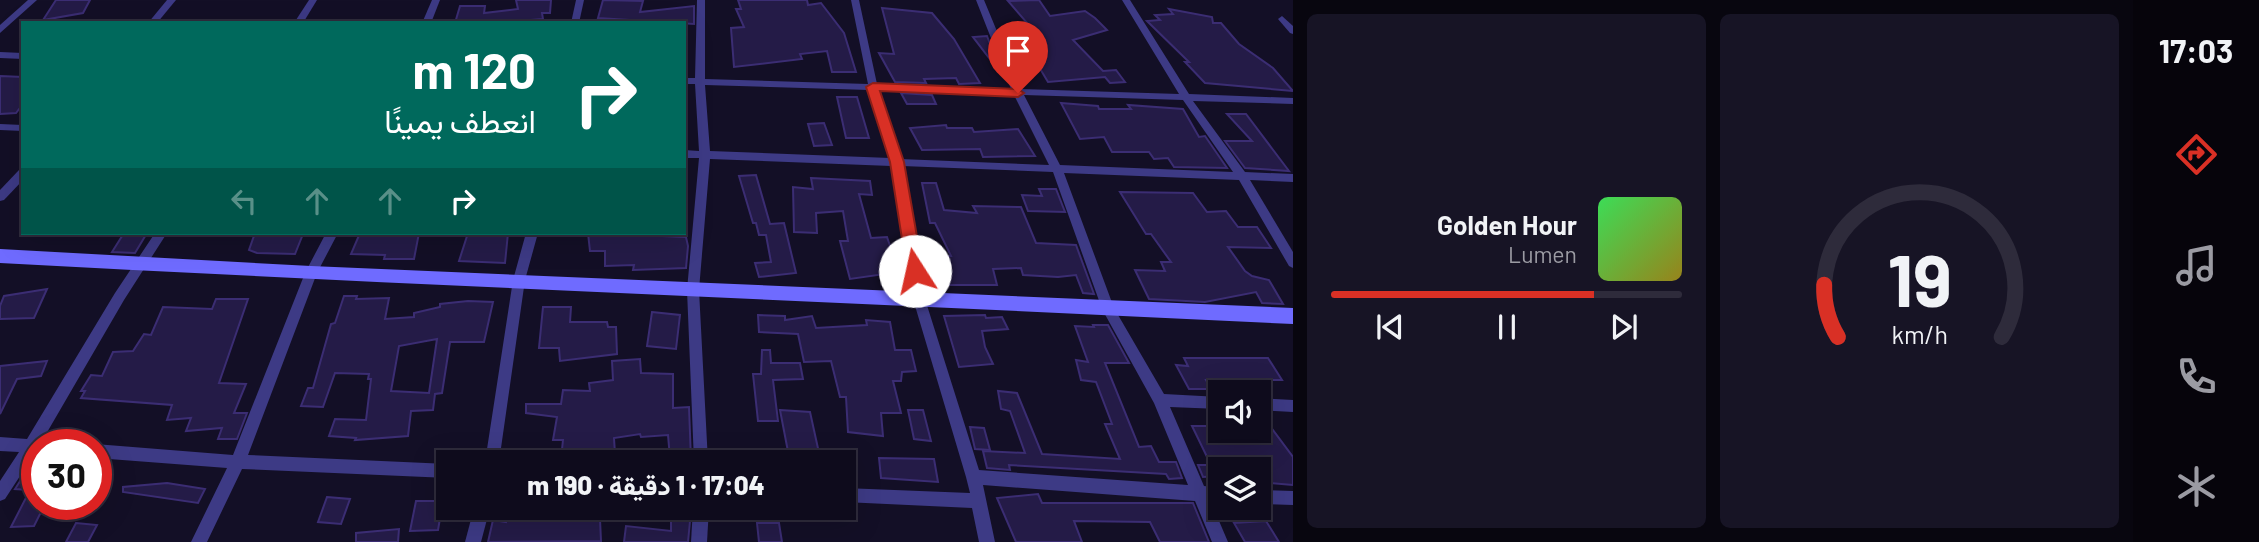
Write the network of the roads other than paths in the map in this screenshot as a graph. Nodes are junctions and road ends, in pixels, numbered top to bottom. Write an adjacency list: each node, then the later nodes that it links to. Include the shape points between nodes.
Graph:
1 (33, 0): 15 (street)
2 (172, 0): 11 (street)
3 (313, 0): 12 (street)
4 (436, 0): 13 (street)
5 (580, 0): 14 (street)
6 (701, 0): 20 (street)
7 (855, 0): 21 (street)
8 (981, 0): 22 (street)
9 (1126, 0): 23 (street)
10 (1282, 19): 16 (street)
11 (154, 21)
12 (299, 21)
13 (427, 21)
14 (575, 21)
15 (0, 30)
16 (1293, 31)
17 (0, 55): 18 (street)
18 (21, 56)
19 (686, 81): 20 (street)
20 (700, 81): 21 (street); 28 (street)
21 (873, 87): 22 (street); 29 (street)
22 (1018, 93): 23 (street); 30 (street)
23 (1186, 98): 24 (street); 32 (street)
24 (1293, 101)
25 (0, 127): 26 (street)
26 (21, 128)
27 (686, 154): 28 (street)
28 (705, 155): 29 (street); 43 (street)
29 (897, 162): 30 (street); 44 (street)
30 (1057, 169): 32 (street); 45 (street)
31 (21, 175): 34 (street)
32 (1242, 176): 33 (street); 40 (street)
33 (1293, 178)
34 (0, 197)
35 (160, 235): 39 (street)
36 (331, 235): 41 (street)
37 (531, 235): 42 (street)
38 (0, 256): 39 (street)
39 (140, 262): 41 (street); 51 (street)
40 (1293, 263)
41 (311, 273): 42 (street); 57 (street)
42 (519, 280): 43 (street); 54 (street)
43 (693, 290): 44 (street); 55 (street)
44 (919, 299): 45 (street); 60 (street)
45 (1108, 309): 46 (street); 47 (street)
46 (1293, 316)
47 (1160, 400): 48 (street); 62 (street)
48 (1208, 402)
49 (1271, 405): 50 (street)
50 (1293, 406)
51 (45, 429)
52 (0, 444): 53 (street)
53 (21, 445)
54 (494, 450)
55 (700, 450)
56 (112, 452): 57 (street)
57 (238, 462): 59 (street); 70 (street)
58 (21, 465): 61 (street)
59 (436, 470)
60 (974, 477): 62 (street); 67 (street)
61 (0, 494)
62 (1202, 495): 63 (street); 74 (street)
63 (1208, 495)
64 (856, 496): 67 (street)
65 (1271, 497): 66 (street)
66 (1293, 498)
67 (979, 501): 73 (street)
68 (479, 520): 71 (street)
69 (700, 520): 72 (street)
70 (199, 542)
71 (473, 542)
72 (699, 542)
73 (987, 542)
74 (1220, 542)

